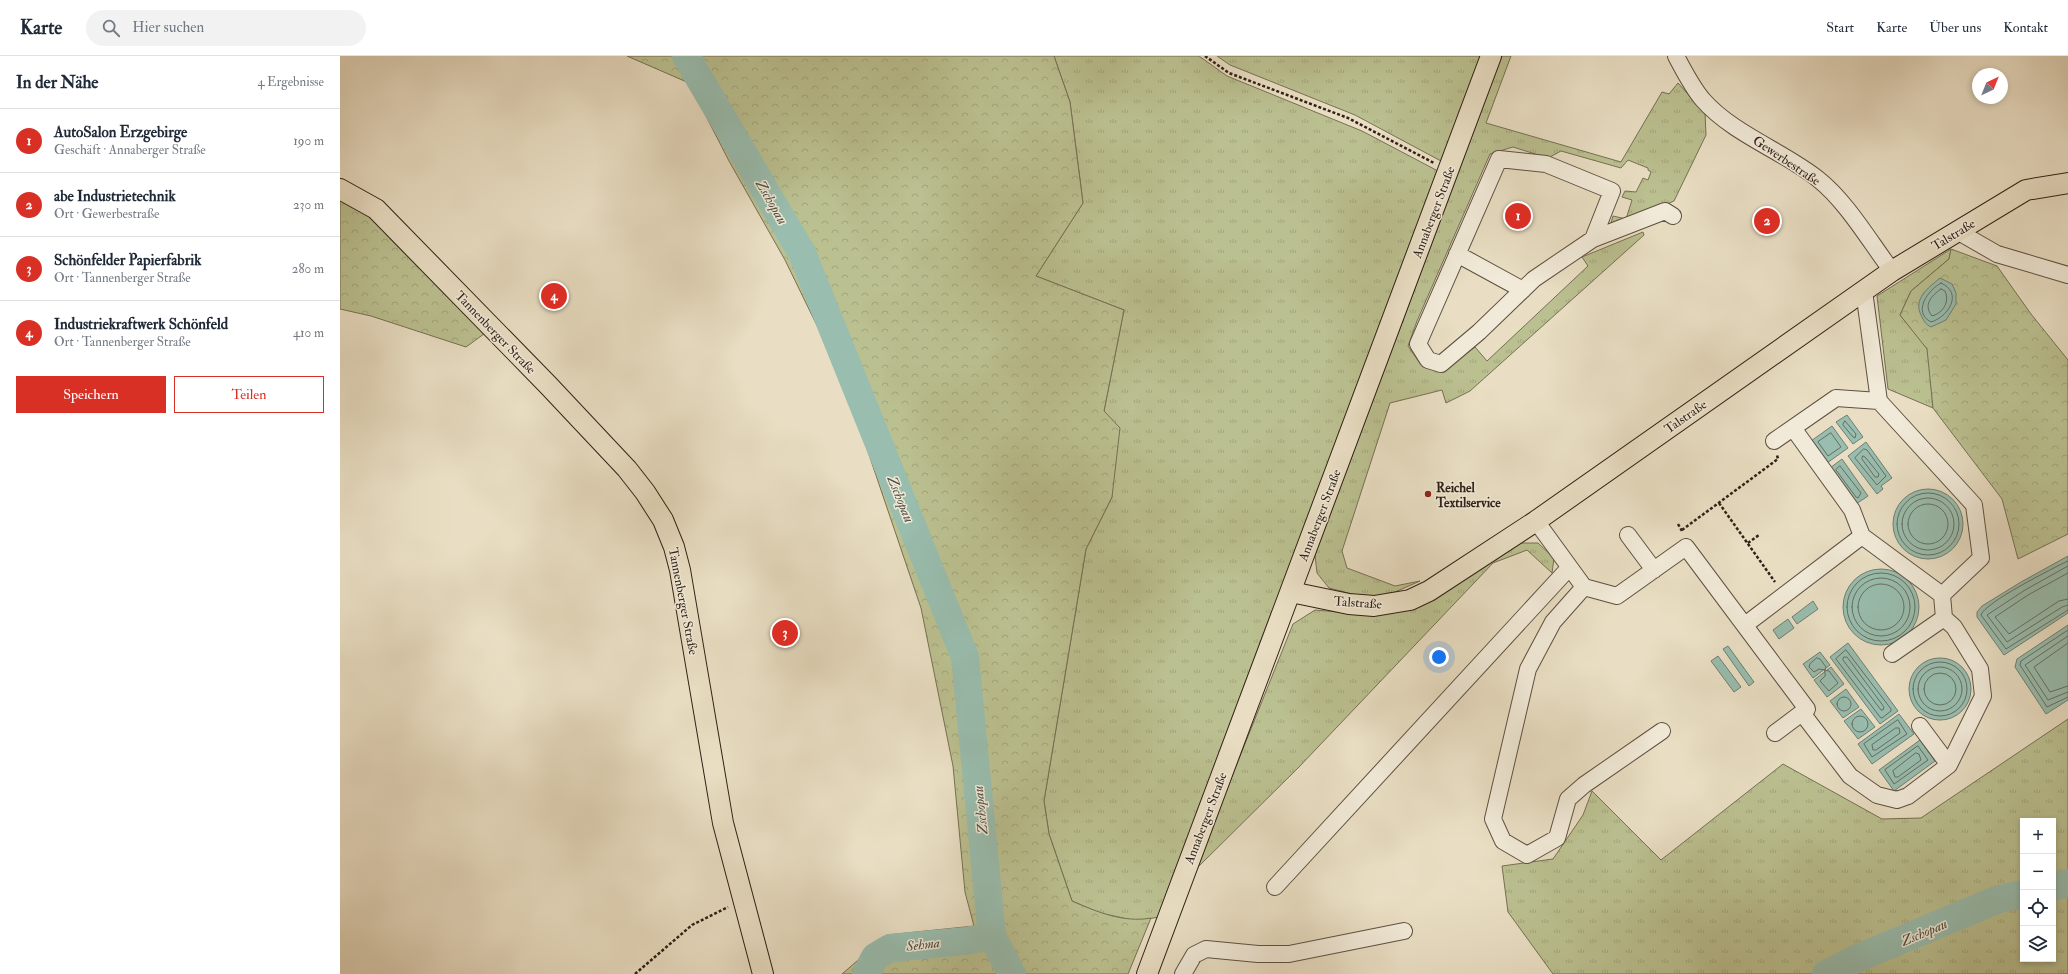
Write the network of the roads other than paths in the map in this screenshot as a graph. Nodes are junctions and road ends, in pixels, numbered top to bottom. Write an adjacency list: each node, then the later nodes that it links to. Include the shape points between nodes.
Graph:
1 (1491, 56): 22 (main road, Annaberger Straße)
2 (1676, 56): 9 (street, Gewerbestraße, via 1703,100 1725,120 1819,180 1841,203)
3 (2068, 183): 6 (main road, Talstraße, via 2026,190)
4 (340, 189): 34 (main road, Tannenberger Straße, via 376,209 548,385 627,469 646,492 663,520 680,570 723,823)
5 (1673, 216): 7 (street, via 1665,212)
6 (1957, 232): 9 (main road, Talstraße); 10 (street, via 1997,254)
7 (1593, 239): 8 (street, via 1612,191 1546,164 1499,159); 11 (street)
8 (1457, 254): 11 (street); 11 (street, via 1418,344 1428,360 1441,364 1479,332)
9 (1892, 271): 12 (main road, Talstraße)
10 (2068, 275)
11 (1522, 290)
12 (1864, 291): 13 (street); 16 (main road, Talstraße)
13 (1879, 401): 14 (street, via 1836,398); 23 (street, via 1974,505 1981,558)
14 (1793, 428): 15 (street); 18 (street, via 1852,510)
15 (1774, 441)
16 (1536, 521): 19 (street); 22 (main road, Talstraße, via 1455,575 1410,600 1374,606 1350,604)
17 (1628, 535): 20 (street)
18 (1862, 536): 23 (street); 25 (street)
19 (1569, 568): 21 (street); 32 (street)
20 (1654, 570): 21 (street, via 1617,596); 25 (street, via 1686,547)
21 (1584, 587): 29 (street, via 1553,622 1528,669 1493,819 1503,841 1527,855 1556,838 1568,799)
22 (1291, 592): 35 (main road, Annaberger Straße)
23 (1942, 595): 24 (street)
24 (1944, 618): 26 (street); 31 (street, via 1954,627 1980,669 1983,696)
25 (1745, 626): 27 (street, via 1808,709)
26 (1892, 654)
27 (1802, 713): 30 (street); 31 (street, via 1850,776 1877,795 1897,800 1908,796)
28 (1920, 726): 31 (street)
29 (1662, 731)
30 (1775, 733)
31 (1949, 765)
32 (1275, 887)
33 (1404, 930): 36 (street, via 1290,954 1206,949 1194,955)
34 (763, 974)
35 (1147, 974)
36 (1183, 974)

